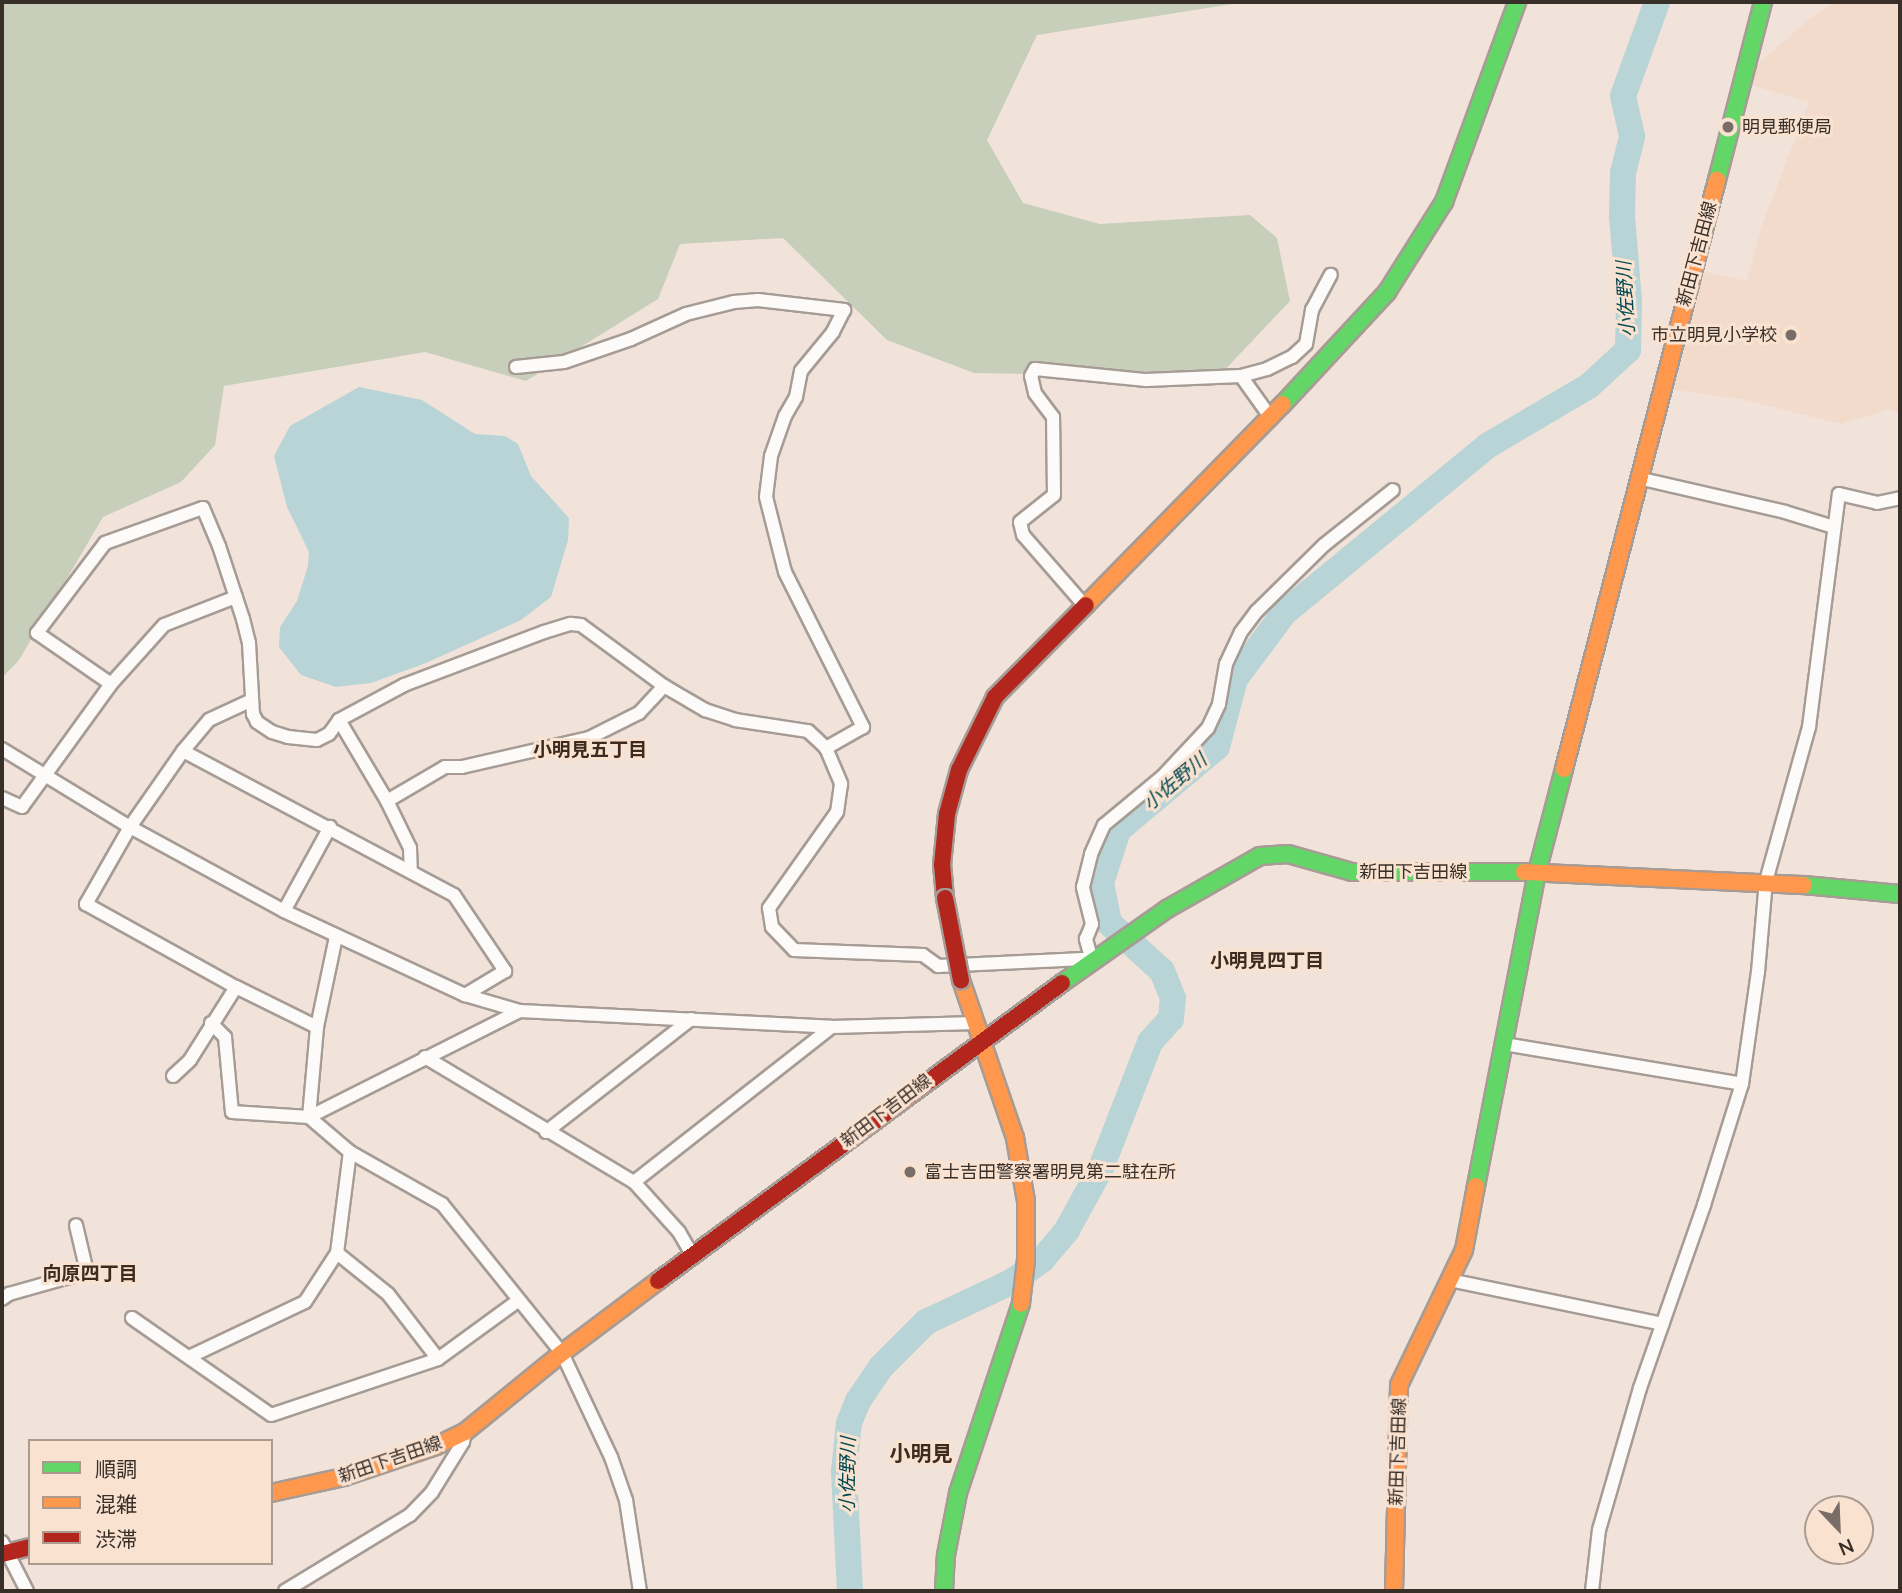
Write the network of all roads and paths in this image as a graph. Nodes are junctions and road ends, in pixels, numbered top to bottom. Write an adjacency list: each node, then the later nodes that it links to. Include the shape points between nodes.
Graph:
1 (1517, 2): 6 (main road, via 1444,202 1387,292)
2 (1763, 2): 7 (main road, 新田下吉田線)
3 (1331, 275): 5 (street, via 1312,310 1306,344 1292,357)
4 (516, 367): 17 (street, via 565,362 686,314 734,302 758,300 844,310 802,371 796,397 776,436 767,475 769,520 785,572 863,727)
5 (1241, 376): 6 (street); 12 (street, via 1146,380 1035,369 1031,376 1035,393 1054,417 1054,495 1020,522 1023,535)
6 (1271, 418): 12 (main road)
7 (1638, 478): 10 (street); 26 (main road, 新田下吉田線)
8 (1393, 490): 31 (street, via 1324,545 1257,611 1226,664 1219,704 1208,727 1162,777 1104,825 1083,887 1092,924 1086,939)
9 (1900, 498): 10 (street, via 1877,503 1839,494)
10 (1834, 527): 27 (street, via 1809,727)
11 (236, 597): 13 (street, via 164,625); 13 (street, via 203,508 105,543 37,633); 15 (street, via 249,643)
12 (1085, 606): 39 (main road, bridge, via 995,697 959,769 947,814 942,864 945,898 961,980)
13 (111, 684): 20 (street)
14 (664, 686): 16 (street, via 585,626 571,624 404,685); 17 (street, via 727,718 808,730); 22 (street, via 639,713 589,738 445,767)
15 (252, 700): 16 (street, via 257,722 288,737 317,740 330,734); 19 (street, via 209,720)
16 (339, 720): 22 (street)
17 (826, 748): 31 (street, via 841,784 837,812 769,908 772,927 794,950 923,956 938,966)
18 (2, 749): 20 (street)
19 (183, 751): 23 (street); 24 (street)
20 (46, 775): 21 (street, via 22,807); 23 (street)
21 (2, 798)
22 (387, 801): 25 (street, via 410,848)
23 (130, 827): 29 (street); 32 (street, via 86,904)
24 (330, 827): 25 (street); 29 (street)
25 (411, 872): 33 (street, via 454,895 505,971)
26 (1537, 872): 27 (main road); 31 (main road, 新田下吉田線, via 1352,872 1288,854 1260,856 1167,909); 40 (main road, 新田下吉田線)
27 (1766, 881): 28 (main road); 43 (street)
28 (1900, 894)
29 (284, 911): 30 (street)
30 (335, 937): 33 (street); 37 (street)
31 (1096, 957): 39 (main road, 新田下吉田線)
32 (236, 987): 36 (street); 37 (street)
33 (465, 995): 34 (street)
34 (520, 1011): 35 (street); 41 (street)
35 (691, 1018): 38 (street); 45 (street)
36 (211, 1023): 42 (street, via 190,1060); 44 (street, via 225,1037 232,1112)
37 (317, 1027): 44 (street)
38 (832, 1027): 39 (street); 47 (street)
39 (979, 1031): 50 (main road, 新田下吉田線); 66 (main road, via 1015,1138 1026,1201 1026,1260 1019,1316 958,1493)
40 (1504, 1044): 43 (street); 51 (main road, 新田下吉田線, via 1464,1250)
41 (425, 1057): 44 (street); 45 (street)
42 (173, 1076)
43 (1742, 1084): 55 (street)
44 (309, 1117): 46 (street)
45 (546, 1132): 47 (street)
46 (350, 1152): 49 (street); 53 (street, via 442,1204)
47 (634, 1182): 50 (street, via 679,1232)
48 (76, 1225): 52 (street, via 87,1272 9,1294)
49 (337, 1253): 57 (street, via 305,1301); 58 (street, via 388,1294)
50 (693, 1256): 56 (main road, 新田下吉田線)
51 (1450, 1280): 55 (street); 67 (main road, 新田下吉田線, via 1399,1385)
52 (2, 1300)
53 (519, 1300): 56 (street); 58 (street)
54 (132, 1318): 57 (street)
55 (1662, 1324): 68 (street, via 1599,1530)
56 (562, 1353): 59 (main road, 新田下吉田線); 65 (street, via 626,1500)
57 (189, 1357): 58 (street, via 271,1415)
58 (438, 1359)
59 (465, 1432): 60 (main road, 新田下吉田線, via 344,1477); 64 (street, via 432,1492 410,1515)
60 (273, 1493)
61 (28, 1547): 62 (main road)
62 (3, 1550): 63 (street)
63 (27, 1591)
64 (285, 1591)
65 (640, 1591)
66 (944, 1591)
67 (1394, 1591)
68 (1592, 1591)

